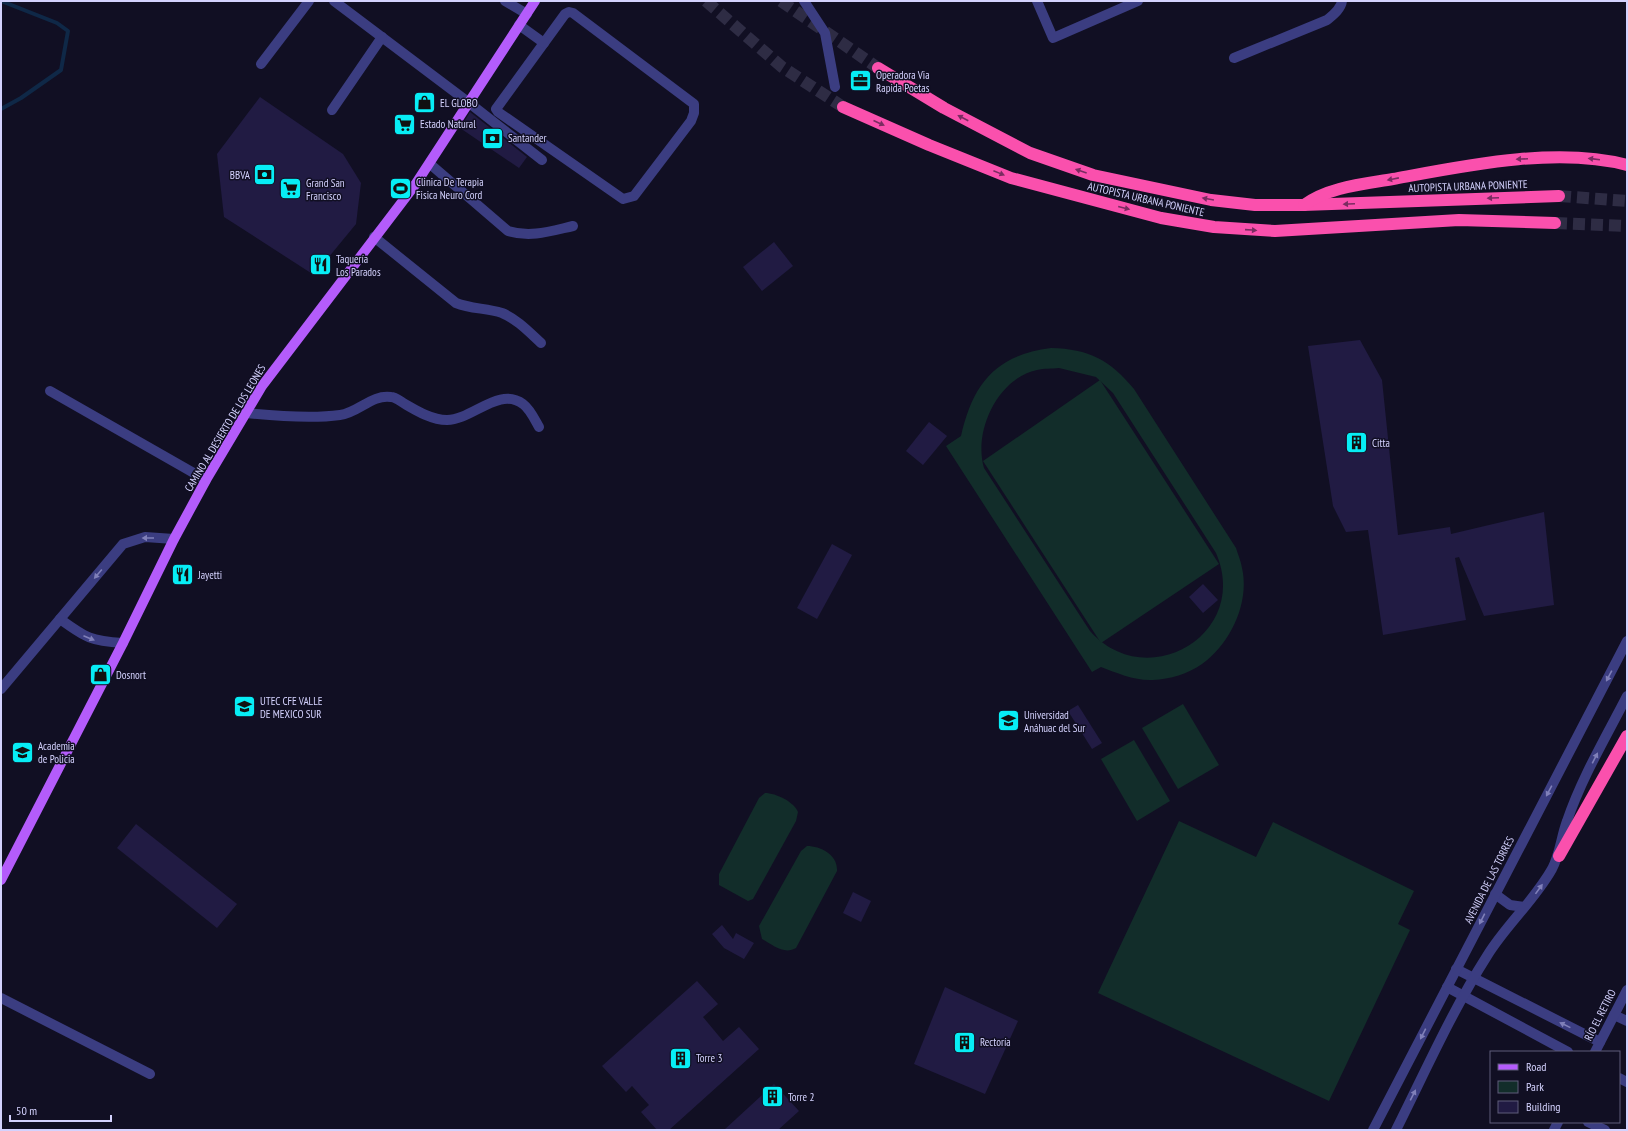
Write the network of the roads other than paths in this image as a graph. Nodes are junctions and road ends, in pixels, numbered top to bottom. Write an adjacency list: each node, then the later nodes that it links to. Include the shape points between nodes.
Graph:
1 (309, 1): 14 (street)
2 (334, 1): 11 (street)
3 (505, 1): 9 (street)
4 (535, 1): 9 (main road, CAMINO AL DESIERTO DE LOS LEONES)
5 (804, 1): 16 (street, via 825,34)
6 (1037, 1): 8 (street, via 1052,38)
7 (1342, 1): 13 (street, via 1335,14 1327,20)
8 (1135, 2)
9 (527, 14): 10 (main road, CAMINO AL DESIERTO DE LOS LEONES)
10 (518, 25): 12 (street); 17 (main road, CAMINO AL DESIERTO DE LOS LEONES)
11 (382, 37): 17 (street); 19 (street)
12 (544, 43): 12 (street, via 496,109 623,199 634,196 691,121 694,104 573,13 565,14)
13 (1234, 58)
14 (261, 64)
15 (878, 68): 24 (highway, AUTOPISTA URBANA PONIENTE, one-way to 15, via 1255,205 1211,200 1093,175 1030,153 944,108)
16 (835, 87)
17 (468, 102): 20 (street); 21 (main road, CAMINO AL DESIERTO DE LOS LEONES)
18 (843, 107): 25 (highway, AUTOPISTA URBANA PONIENTE, one-way to 25, via 1012,178 1161,218 1214,227 1274,231 1460,220)
19 (332, 110)
20 (542, 160)
21 (430, 164): 26 (street, via 508,231 521,235 536,234); 27 (main road, CAMINO AL DESIERTO DE LOS LEONES)
22 (1627, 165): 24 (highway, one-way to 24, via 1590,158 1512,159 1358,185 1320,195)
23 (1560, 196): 24 (highway, AUTOPISTA URBANA PONIENTE, one-way to 24)
24 (1303, 206)
25 (1556, 223)
26 (573, 226)
27 (374, 237): 28 (street, via 456,303 468,308 502,314); 30 (main road, CAMINO AL DESIERTO DE LOS LEONES, via 262,386)
28 (542, 343)
29 (50, 391): 32 (street)
30 (246, 413): 31 (street, via 279,416 341,415 375,399 392,396 430,417 456,420 491,402 510,399 524,404); 32 (main road, CAMINO AL DESIERTO DE LOS LEONES)
31 (539, 427)
32 (206, 480): 33 (main road, CAMINO AL DESIERTO DE LOS LEONES)
33 (174, 539): 34 (street, one-way to 34, via 145,537 123,544); 36 (main road, CAMINO AL DESIERTO DE LOS LEONES)
34 (60, 619): 36 (street, one-way to 36, via 82,635 96,641); 37 (street)
35 (1627, 642): 42 (street, AVENIDA DE LAS TORRES, one-way to 42)
36 (123, 644): 41 (main road, CAMINO AL DESIERTO DE LOS LEONES)
37 (1, 689)
38 (1627, 696): 40 (street, one-way to 38, via 1566,822)
39 (1627, 736): 40 (highway)
40 (1559, 856): 43 (street, one-way to 40, via 1542,885)
41 (1, 880)
42 (1495, 894): 43 (street, via 1510,905); 44 (street, AVENIDA DE LAS TORRES, one-way to 44)
43 (1524, 907): 45 (street, via 1505,930)
44 (1456, 970): 45 (street); 46 (street, AVENIDA DE LAS TORRES)
45 (1474, 979): 48 (street); 52 (street, one-way to 45)
46 (1447, 987): 48 (street); 57 (street, AVENIDA DE LAS TORRES, one-way to 57)
47 (1627, 990): 50 (street, RÍO EL RETIRO)
48 (1464, 996): 53 (street); 58 (street, one-way to 48)
49 (1, 998): 55 (street)
50 (1614, 1015): 51 (street); 52 (street, RÍO EL RETIRO)
51 (1627, 1021)
52 (1600, 1042): 54 (street, RÍO EL RETIRO)
53 (1566, 1051)
54 (1596, 1051)
55 (150, 1074)
56 (1590, 1123): 59 (street)
57 (1373, 1130)
58 (1396, 1130)
59 (1605, 1130)

